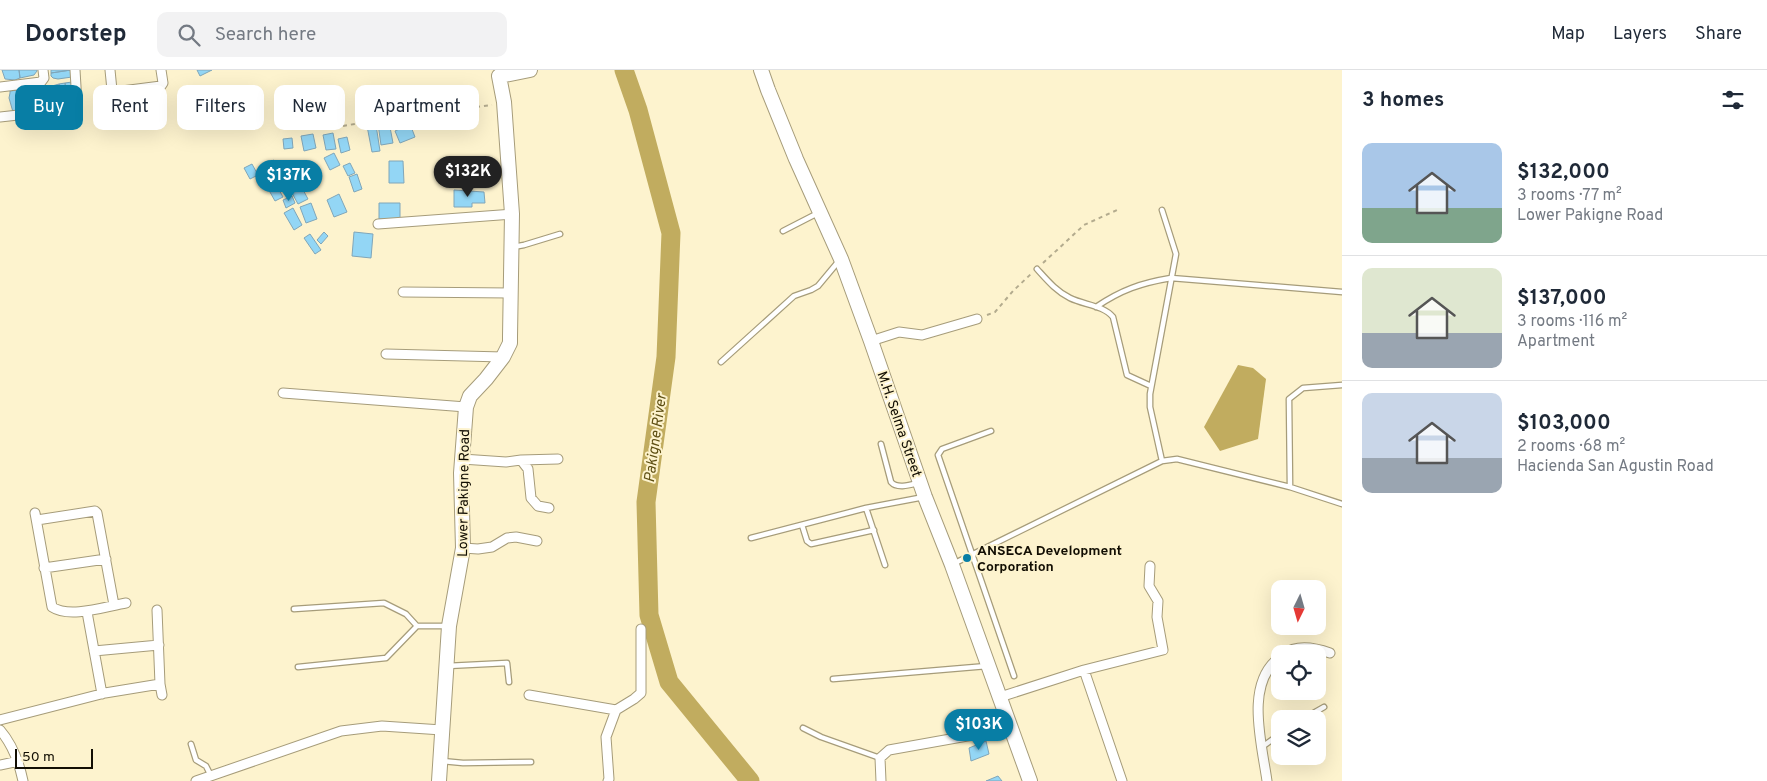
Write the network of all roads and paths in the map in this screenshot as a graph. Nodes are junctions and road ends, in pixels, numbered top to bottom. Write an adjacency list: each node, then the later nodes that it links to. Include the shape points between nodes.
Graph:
1 (75, 70): 10 (street, via 77,102 72,109)
2 (110, 70): 3 (street, via 114,92 161,86)
3 (161, 70)
4 (530, 70): 6 (street)
5 (761, 70): 14 (street, M.H. Selma Street)
6 (498, 73): 9 (street, Lower Pakigne Road)
7 (43, 74): 8 (street, via 41,82)
8 (0, 87)
9 (504, 102): 11 (path, via 452,114 435,110); 15 (street, Lower Pakigne Road)
10 (0, 118)
11 (345, 126)
12 (1117, 210): 21 (path, via 1084,225)
13 (1162, 210): 22 (lane, via 1176,254)
14 (820, 213): 17 (lane); 20 (street, M.H. Selma Street)
15 (512, 214): 16 (street); 19 (street, Lower Pakigne Road)
16 (378, 224)
17 (783, 231)
18 (560, 234): 19 (lane)
19 (511, 247): 25 (street, Lower Pakigne Road)
20 (841, 259): 28 (street, M.H. Selma Street); 31 (lane, via 818,286 794,296)
21 (1037, 269): 26 (lane, via 1055,289 1069,298); 27 (path, via 995,312)
22 (1171, 278): 24 (lane); 26 (lane, via 1120,292); 33 (lane)
23 (403, 292): 25 (street)
24 (1342, 292)
25 (510, 293): 30 (street, Lower Pakigne Road, via 510,340)
26 (1096, 307): 33 (lane, via 1113,318 1127,375)
27 (977, 319): 28 (street, via 922,334 900,332)
28 (871, 341): 42 (street, M.H. Selma Street)
29 (386, 354): 30 (street)
30 (503, 358): 35 (street, Lower Pakigne Road, via 470,396)
31 (721, 362)
32 (1342, 385): 43 (lane, via 1303,388 1289,398)
33 (1151, 386): 41 (lane, via 1150,407)
34 (283, 393): 35 (street)
35 (466, 407): 38 (street, Lower Pakigne Road)
36 (991, 431): 53 (lane, via 942,449 939,453)
37 (881, 444): 42 (lane, via 893,485)
38 (462, 458): 40 (street, via 506,462); 52 (street, Lower Pakigne Road)
39 (558, 459): 40 (street)
40 (521, 460): 46 (street, via 528,469 531,498 538,506)
41 (1162, 460): 43 (lane, via 1177,459); 53 (lane)
42 (920, 483): 44 (street, M.H. Selma Street)
43 (1290, 487): 45 (lane)
44 (925, 497): 47 (lane); 56 (street, M.H. Selma Street)
45 (1342, 504)
46 (549, 508)
47 (866, 508): 48 (lane); 49 (lane)
48 (802, 525): 49 (lane, via 810,544); 50 (lane)
49 (874, 530): 55 (lane)
50 (751, 538)
51 (537, 541): 52 (street, via 516,537 507,538 492,547)
52 (463, 548): 65 (street, Lower Pakigne Road)
53 (972, 555): 56 (lane); 76 (lane)
54 (106, 559): 58 (street); 58 (street, via 96,512 36,516); 60 (street)
55 (885, 565)
56 (952, 565): 73 (street, M.H. Selma Street)
57 (1150, 566): 75 (street, via 1149,586 1158,601 1157,617 1163,650)
58 (44, 568): 63 (street, via 52,607)
59 (126, 603): 60 (street)
60 (114, 605): 63 (street)
61 (158, 610): 67 (street)
62 (294, 610): 64 (lane, via 384,603 406,614)
63 (87, 612): 68 (street)
64 (417, 626): 65 (lane); 74 (lane, via 386,658)
65 (448, 626): 72 (street, Lower Pakigne Road)
66 (641, 629): 85 (street, via 641,693)
67 (159, 645): 68 (street); 79 (street)
68 (94, 651): 80 (street)
69 (1326, 651): 70 (street)
70 (1330, 653)
71 (1271, 664): 94 (street, via 1262,682 1257,709)
72 (446, 666): 78 (lane, via 507,663); 91 (street, Lower Pakigne Road)
73 (988, 666): 77 (lane); 83 (street, M.H. Selma Street)
74 (298, 667)
75 (1084, 670): 83 (street); 107 (street)
76 (1014, 676)
77 (833, 679)
78 (509, 682)
79 (160, 684): 80 (street); 81 (street)
80 (102, 694): 87 (street)
81 (162, 695)
82 (529, 695): 85 (street)
83 (1000, 697): 89 (street, M.H. Selma Street)
84 (1324, 707): 86 (lane)
85 (616, 710): 104 (street, via 606,738)
86 (1319, 710)
87 (0, 720)
88 (803, 728): 95 (lane)
89 (1012, 728): 95 (street, via 899,747); 106 (street, M.H. Selma Street)
90 (0, 730): 96 (street)
91 (442, 730): 97 (street, Lower Pakigne Road); 100 (street, via 382,726 341,731)
92 (1271, 740): 94 (lane)
93 (191, 744): 100 (lane, via 196,760 206,766)
94 (1262, 747): 108 (street)
95 (880, 758): 105 (street)
96 (19, 761): 99 (street); 101 (street)
97 (441, 761): 98 (lane); 103 (street, Lower Pakigne Road)
98 (531, 762)
99 (0, 765)
100 (211, 776): 102 (street)
101 (23, 781)
102 (196, 781)
103 (439, 781)
104 (608, 781)
105 (881, 781)
106 (1030, 781)
107 (1122, 781)
108 (1267, 781)

